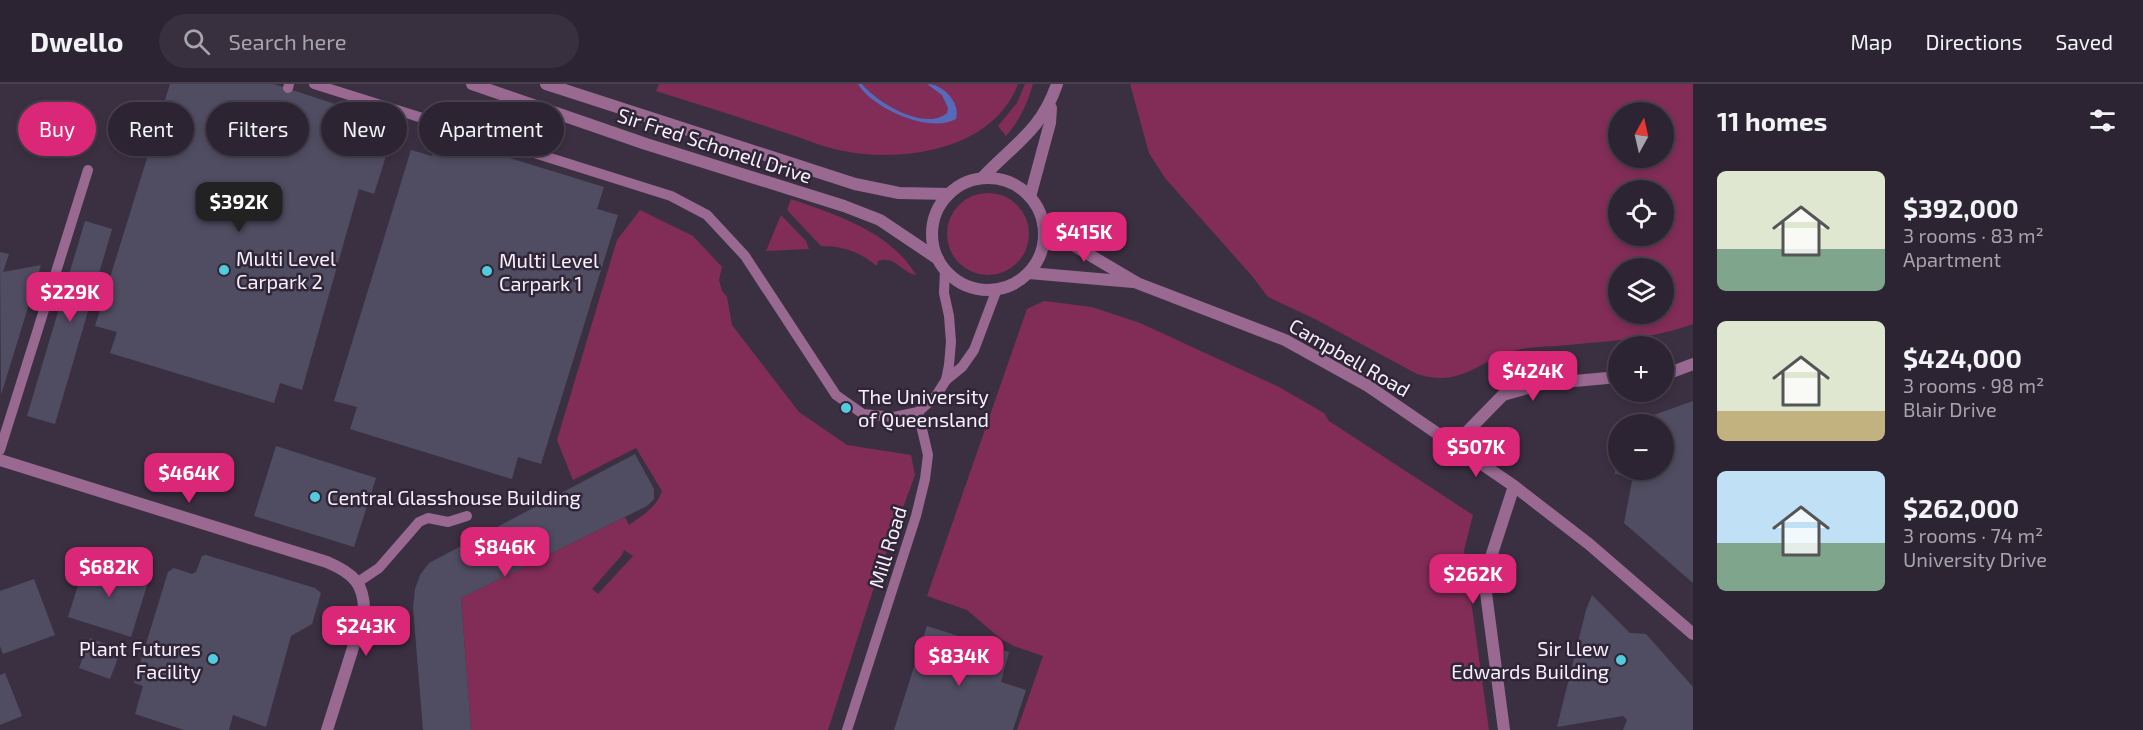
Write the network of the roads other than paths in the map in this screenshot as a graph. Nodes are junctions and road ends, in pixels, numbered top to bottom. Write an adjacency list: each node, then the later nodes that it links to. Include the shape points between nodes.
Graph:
1 (314, 84): 6 (lane)
2 (472, 84): 15 (street, Sir Fred Schonell Drive, via 880,220)
3 (546, 84): 12 (street, Sir Fred Schonell Drive, via 855,183 899,193)
4 (1057, 84): 5 (street)
5 (1052, 100): 11 (street, via 1030,134); 13 (street, via 1050,123)
6 (419, 117)
7 (524, 156): 9 (lane)
8 (545, 156): 24 (lane, via 671,196 706,215 745,256 836,394 863,414 894,417)
9 (522, 162)
10 (88, 170): 26 (lane)
11 (982, 178): 12 (street, Sir Fred Schonell Drive, via 964,183); 13 (street, via 1000,179)
12 (949, 194): 15 (street, Sir Fred Schonell Drive, via 932,227)
13 (1030, 197): 14 (street)
14 (1044, 224): 17 (street, via 1039,259); 18 (street, Campbell Road)
15 (938, 259): 16 (street, Sir Fred Schonell Drive)
16 (945, 270): 19 (street, Sir Fred Schonell Drive, via 978,289); 23 (lane, via 951,342)
17 (1029, 273): 18 (street, Campbell Road); 19 (street, via 1014,284)
18 (1137, 283): 25 (street, Campbell Road, via 1285,340 1368,386)
19 (997, 289): 23 (lane, via 974,350)
20 (1693, 364): 21 (street)
21 (1674, 371)
22 (1608, 378): 25 (street, via 1542,384 1503,395)
23 (946, 380): 24 (lane, via 936,396)
24 (918, 412): 33 (lane, Mill Road, via 928,455 925,479)
25 (1455, 444): 28 (street, Campbell Road)
26 (0, 450)
27 (0, 460): 30 (street, via 327,562)
28 (1514, 486): 31 (street, Campbell Road, via 1590,544); 34 (street, via 1491,556 1486,593)
29 (467, 516): 30 (lane, via 448,522 428,518 419,522 379,568)
30 (358, 582): 32 (street, via 364,613)
31 (1693, 634)
32 (327, 730)
33 (847, 730)
34 (1504, 730)

